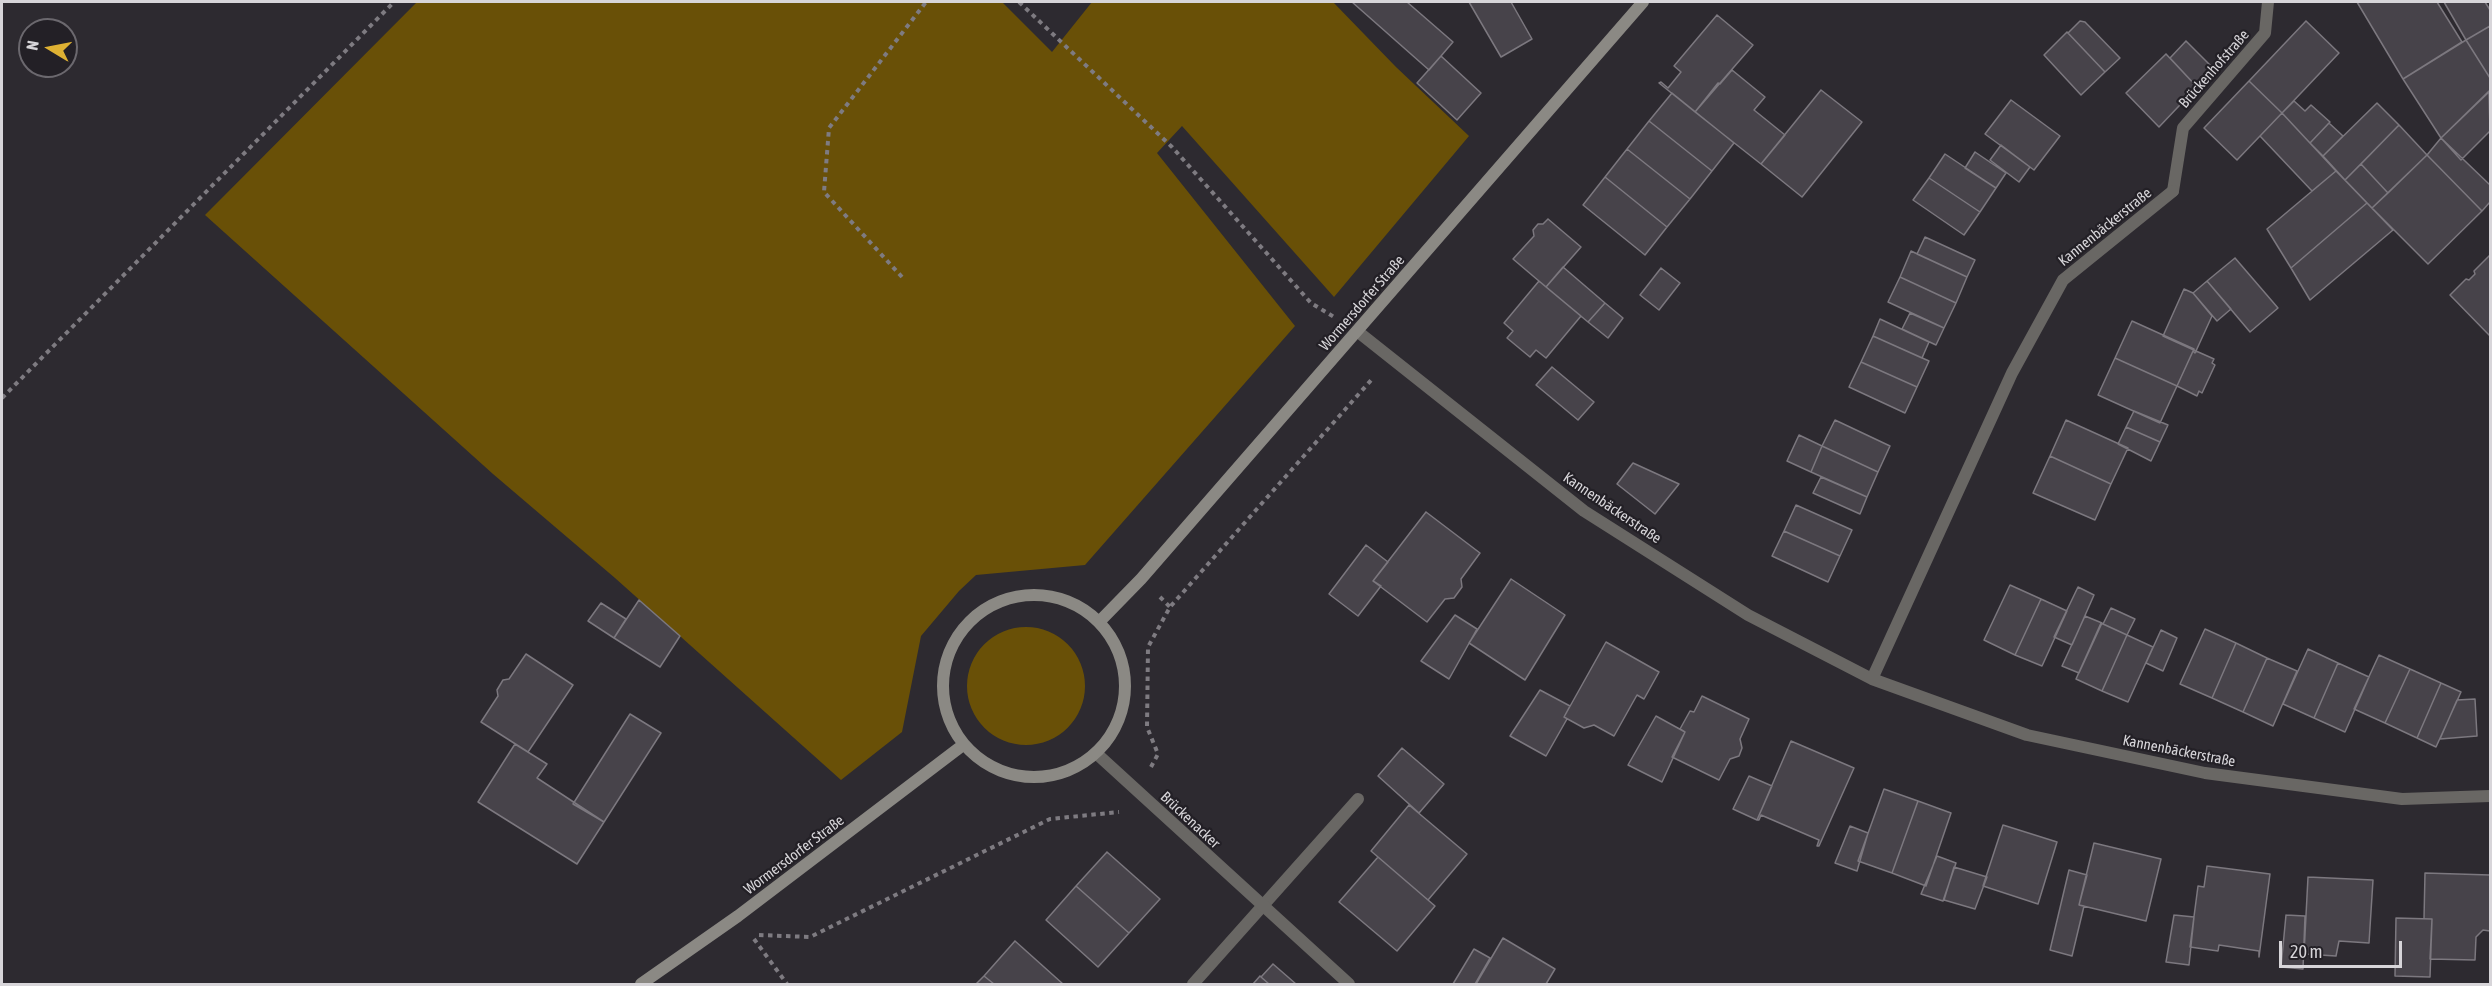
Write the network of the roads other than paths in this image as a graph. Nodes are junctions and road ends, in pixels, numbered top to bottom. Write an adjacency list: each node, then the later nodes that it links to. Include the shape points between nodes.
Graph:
1 (1643, 2): 4 (main road, Wormersdorfer Straße)
2 (2268, 2): 3 (street, Brückenhofstraße, via 2265,33 2183,128)
3 (2173, 191): 6 (street, Kannenbäckerstraße, via 2063,280 2012,373)
4 (1357, 331): 5 (main road, Wormersdorfer Straße); 6 (street, Kannenbäckerstraße, via 1584,511 1748,615)
5 (1100, 621): 7 (main road, via 1074,602 1021,594 990,604 972,618 947,655 942,691 946,715); 8 (main road, via 1117,645 1127,679 1120,719)
6 (1872, 679): 9 (street, Kannenbäckerstraße, via 2027,735 2205,773 2402,799)
7 (963, 745): 8 (main road, via 992,769 1026,778 1058,776); 12 (main road, Wormersdorfer Straße, via 738,916)
8 (1097, 754): 11 (street, Brückenacker)
9 (2490, 796)
10 (1358, 799): 11 (street)
11 (1264, 908): 13 (street); 14 (street, Brückenacker)
12 (641, 984)
13 (1193, 984)
14 (1349, 984)

